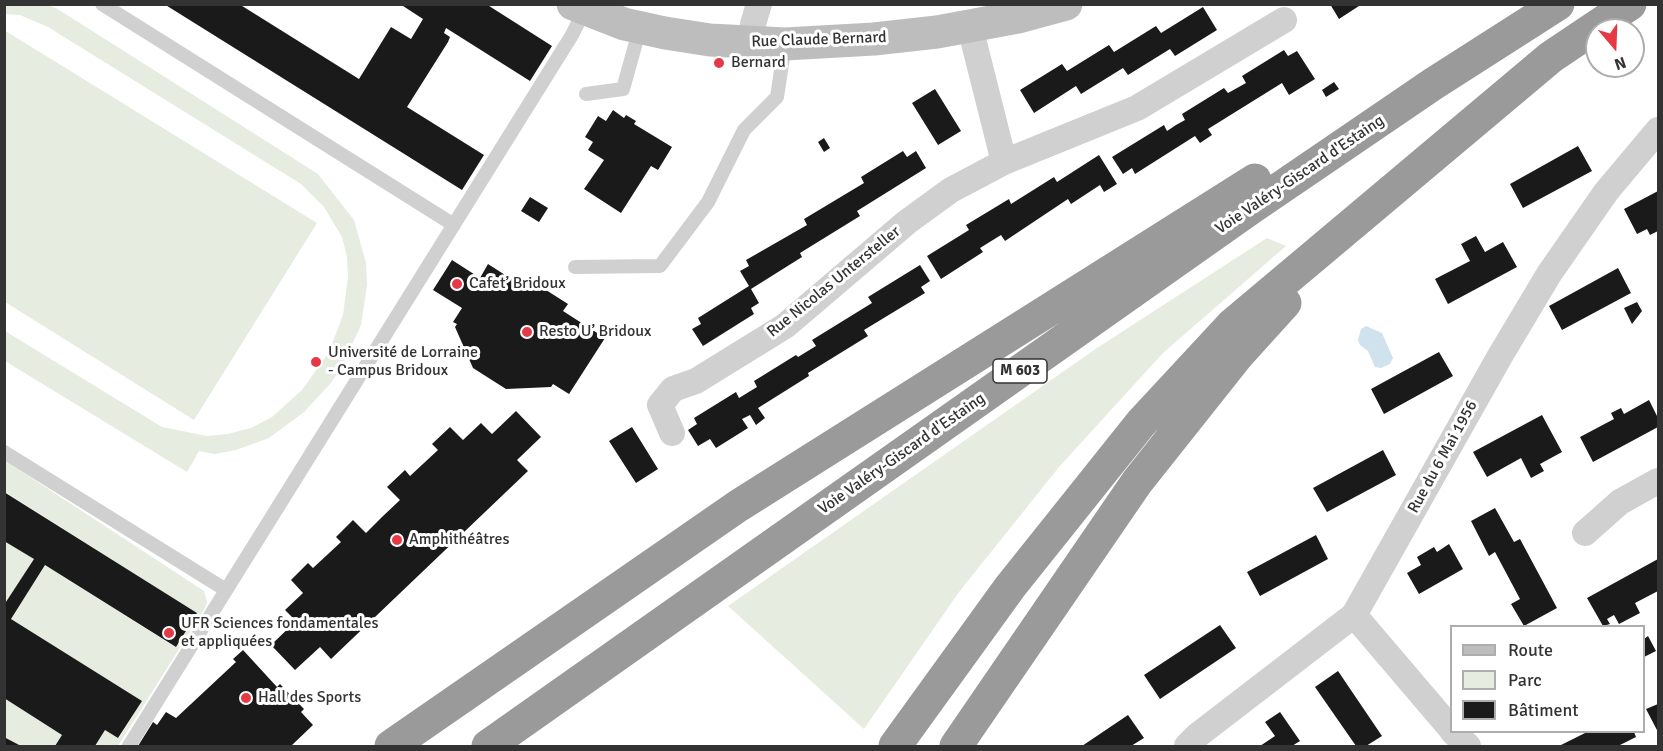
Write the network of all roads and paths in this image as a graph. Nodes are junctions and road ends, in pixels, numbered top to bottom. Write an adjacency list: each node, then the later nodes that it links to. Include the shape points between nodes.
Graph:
1 (102, 4): 16 (lane)
2 (759, 4): 10 (street, via 753,24)
3 (1066, 4): 8 (street, Rue Claude Bernard)
4 (1558, 4): 11 (highway, Voie Valéry-Giscard d'Estaing / M 603)
5 (1630, 4): 15 (highway, via 1551,57)
6 (579, 7): 9 (street, Rue Claude Bernard); 16 (lane, via 572,35)
7 (1284, 20): 14 (street, Rue Nicolas Untersteller, via 1137,108)
8 (970, 27): 10 (street, Rue Claude Bernard, via 874,39); 14 (street)
9 (640, 28): 10 (street, Rue Claude Bernard, via 710,40); 12 (lane, via 623,88)
10 (769, 44): 17 (lane, via 777,96 744,130 708,202 660,266)
11 (1433, 84): 27 (highway, via 1257,179 946,373 738,506); 28 (highway, Voie Valéry-Giscard d'Estaing / M 603, via 1232,221)
12 (586, 94)
13 (1659, 129): 23 (street, Rue du 6 Mai 1956, via 1606,192 1549,274)
14 (1004, 162): 18 (street, Rue Nicolas Untersteller, via 951,190 907,222 785,326 696,381 673,389 660,405)
15 (1371, 207): 29 (highway, via 1232,325 1141,423 1010,587); 30 (highway, via 1237,356 1137,482)
16 (454, 225): 22 (lane)
17 (575, 267)
18 (672, 433)
19 (4, 452): 22 (lane)
20 (1659, 481): 21 (street, via 1620,502)
21 (1585, 533)
22 (226, 590): 26 (lane)
23 (1354, 615): 24 (street); 31 (street, Rue du 6 Mai 1956)
24 (1450, 729)
25 (1454, 733): 32 (street)
26 (129, 747)
27 (391, 747)
28 (488, 747)
29 (895, 747)
30 (956, 747)
31 (1187, 747)
32 (1468, 747)

